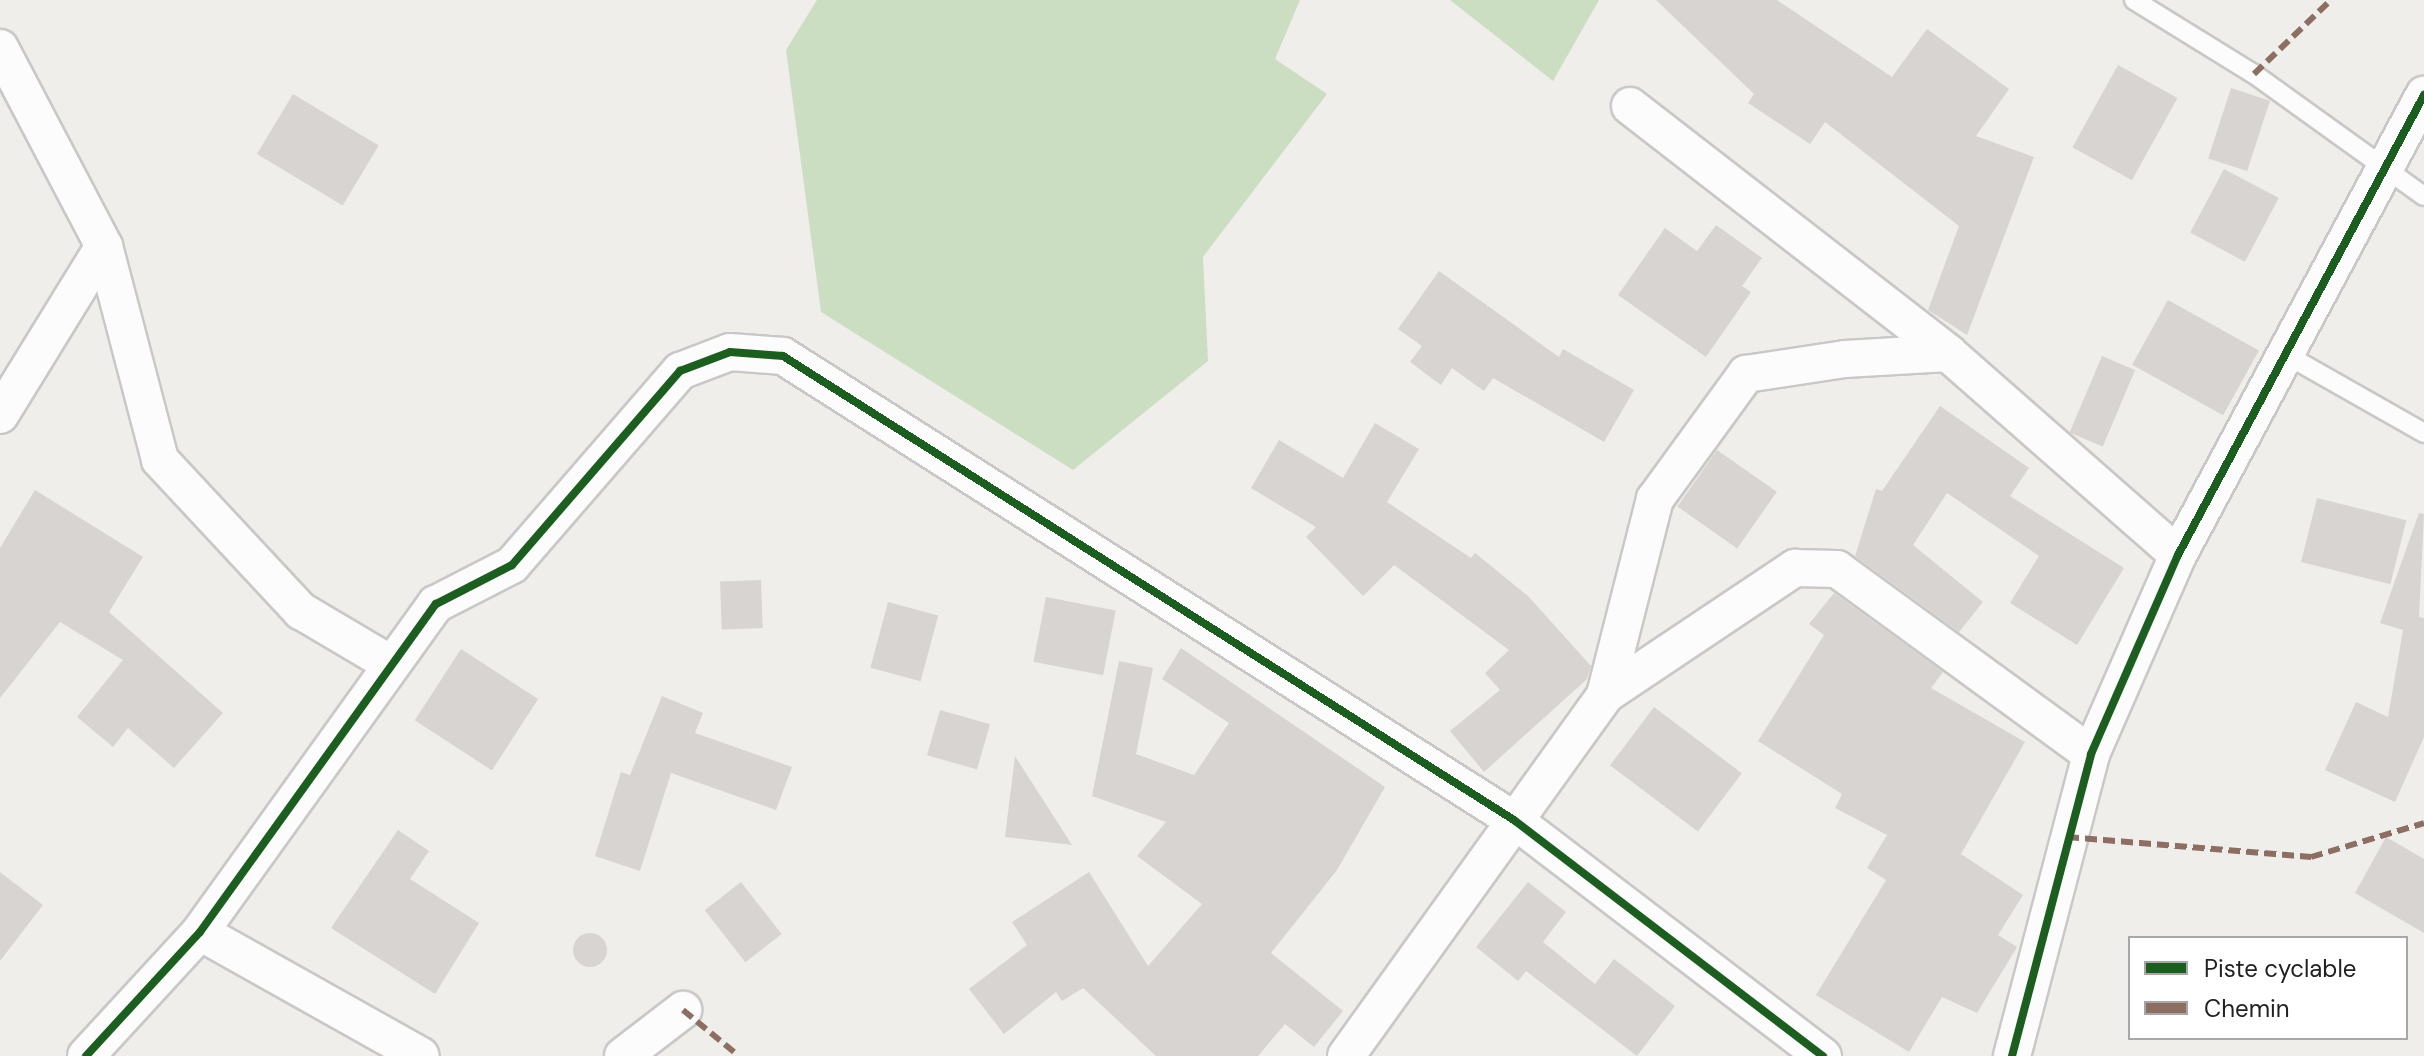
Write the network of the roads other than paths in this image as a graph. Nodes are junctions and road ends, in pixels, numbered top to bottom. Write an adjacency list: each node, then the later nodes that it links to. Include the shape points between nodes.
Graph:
1 (2134, 0): 5 (lane, via 2254,74)
2 (0, 48): 7 (street)
3 (2424, 95): 5 (street)
4 (1630, 106): 8 (street)
5 (2384, 170): 6 (lane); 9 (street)
6 (2424, 196)
7 (104, 246): 10 (street); 13 (street, via 160,460 301,611)
8 (1948, 353): 12 (street); 14 (street, via 1845,359 1746,374 1655,499)
9 (2285, 354): 11 (lane); 12 (street)
10 (0, 415)
11 (2424, 433)
12 (2178, 555): 15 (street)
13 (389, 663): 16 (street, via 436,604 512,565 680,371 730,352 783,356); 17 (street)
14 (1605, 695): 15 (street, via 1795,568 1837,569); 16 (street)
15 (2091, 754): 24 (street)
16 (1514, 820): 22 (street); 23 (street)
17 (200, 932): 19 (street); 20 (street)
18 (683, 1010): 21 (street)
19 (86, 1056)
20 (421, 1056)
21 (623, 1056)
22 (1346, 1056)
23 (1823, 1056)
24 (2012, 1056)

